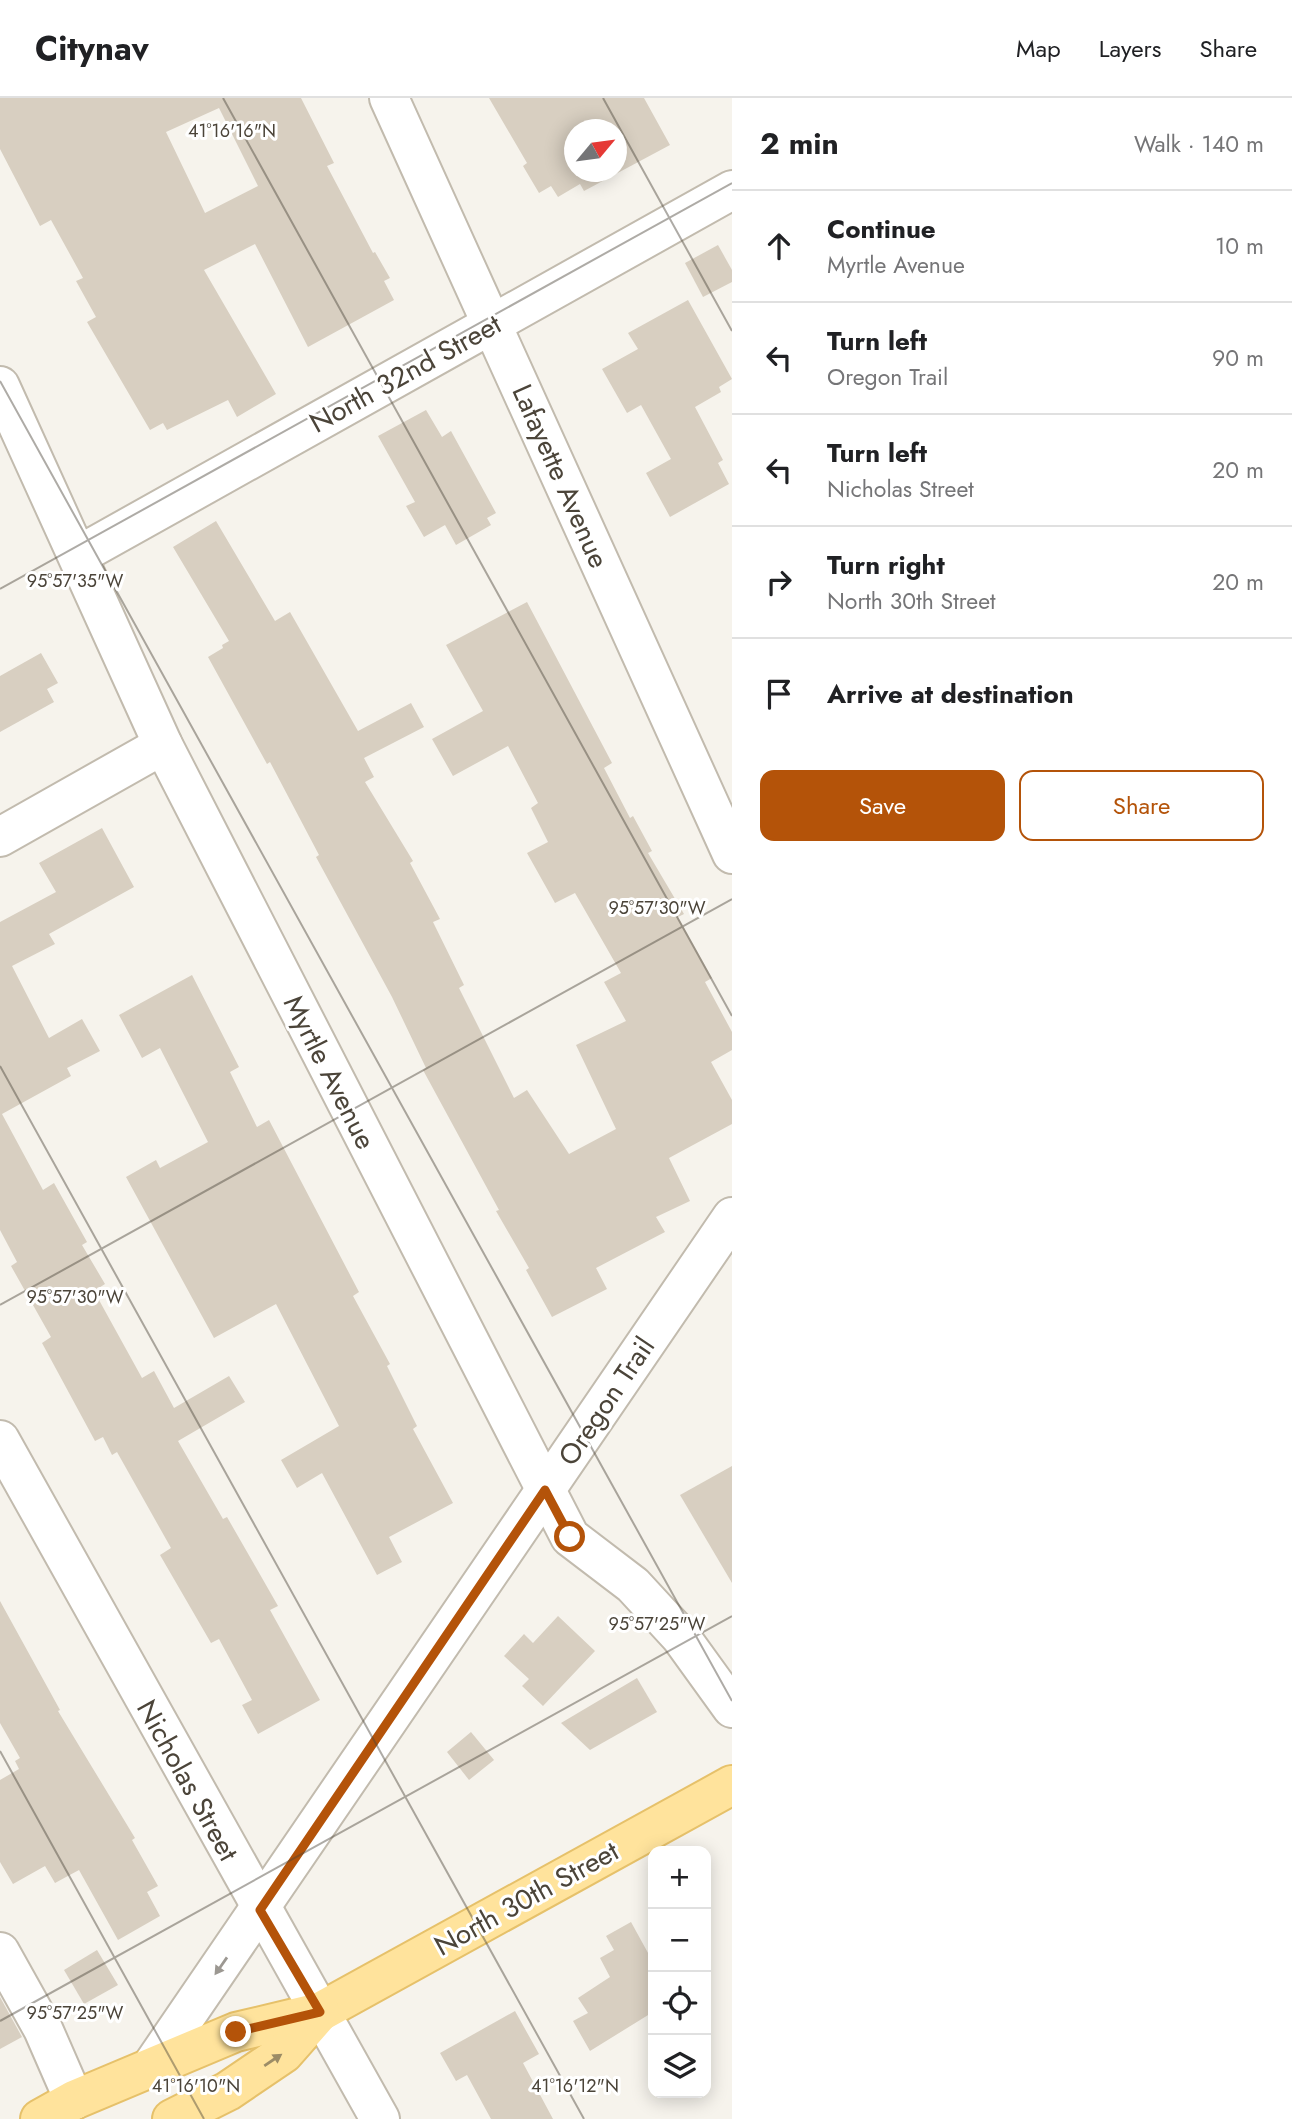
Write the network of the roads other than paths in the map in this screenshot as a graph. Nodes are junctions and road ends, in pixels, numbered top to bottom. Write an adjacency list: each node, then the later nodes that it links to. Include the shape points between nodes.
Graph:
1 (388, 98): 3 (street, Lafayette Avenue)
2 (732, 190): 3 (street, North 32nd Street)
3 (492, 324): 5 (street, North 32nd Street); 8 (street, Lafayette Avenue)
4 (0, 386): 5 (street, Myrtle Avenue)
5 (79, 555): 6 (street, Myrtle Avenue)
6 (163, 745): 7 (street); 11 (street, Myrtle Avenue)
7 (0, 837)
8 (732, 854)
9 (732, 1217): 11 (street, Oregon Trail)
10 (0, 1440): 14 (street, Nicholas Street)
11 (545, 1490): 12 (street, Myrtle Avenue, via 570,1537 633,1585 680,1636); 14 (street, Oregon Trail)
12 (732, 1709)
13 (732, 1785): 16 (main road, North 30th Street)
14 (260, 1910): 16 (street, Nicholas Street); 17 (street, Oregon Trail, one-way to 17)
15 (0, 1952): 18 (street, via 43,2029)
16 (320, 2012): 17 (main road, North 30th Street, via 236,2032); 20 (main road, North 30th Street, one-way to 16, via 228,2091 284,2053); 21 (street, Nicholas Street)
17 (149, 2070): 18 (main road, North 30th Street)
18 (75, 2100): 19 (main road, North 30th Street)
19 (40, 2119)
20 (172, 2119)
21 (380, 2119)

